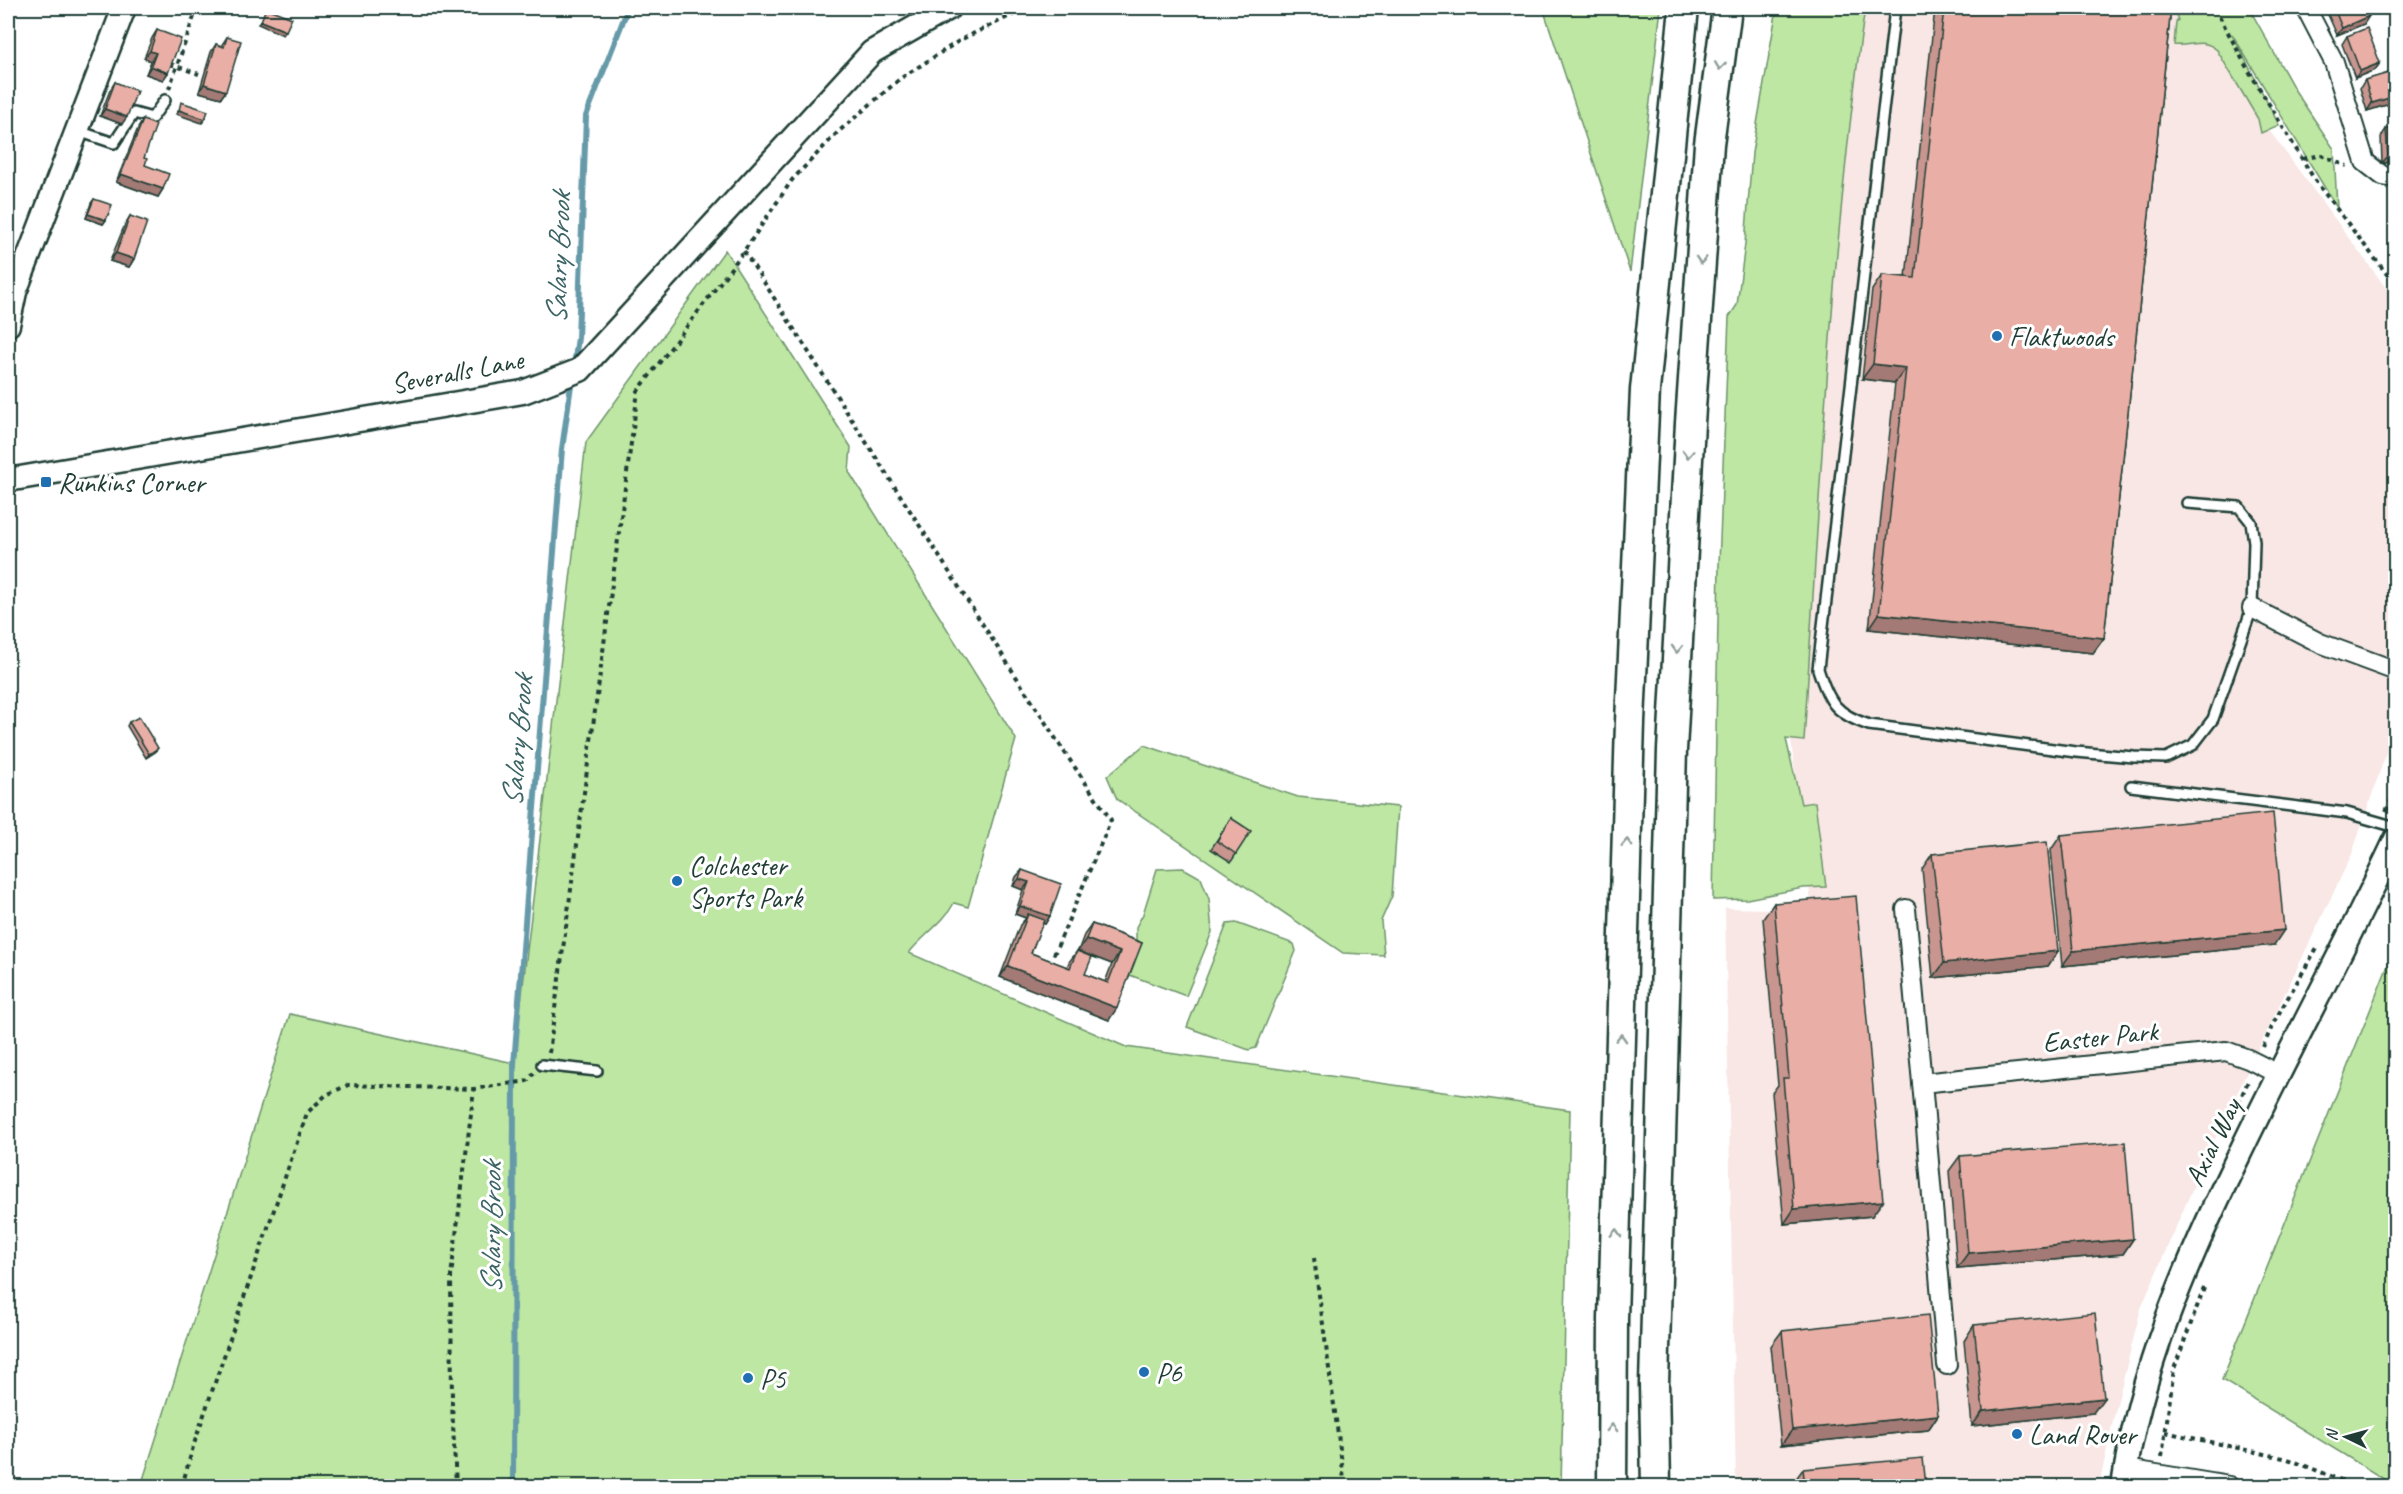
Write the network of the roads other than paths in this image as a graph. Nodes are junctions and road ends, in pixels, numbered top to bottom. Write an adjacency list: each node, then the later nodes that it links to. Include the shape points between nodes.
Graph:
1 (124, 8): 8 (street)
2 (949, 8): 11 (street, Severalls Lane, via 872,52 580,370 523,392)
3 (1684, 8): 26 (highway, one-way to 3, via 1630,722 1644,414)
4 (1727, 8): 24 (highway, one-way to 24, via 1709,156 1672,738)
5 (1895, 8): 13 (lane, via 1818,669 1833,704 1848,718 1869,725 2076,752 2166,758 2193,745 2213,719)
6 (2306, 8): 9 (street, via 2334,62 2365,162 2383,176)
7 (165, 100): 8 (lane, via 152,118 134,113 114,143)
8 (76, 130): 10 (street, via 15,292)
9 (2396, 178)
10 (8, 325)
11 (8, 480)
12 (2187, 502): 13 (lane, via 2239,507 2251,522)
13 (2252, 608): 14 (street, via 2320,643)
14 (2396, 671)
15 (2131, 786): 16 (lane, via 2347,813)
16 (2396, 827)
17 (2396, 838): 21 (street, Axial Way)
18 (1906, 909): 22 (street)
19 (542, 1065): 20 (lane)
20 (597, 1071)
21 (2278, 1074): 22 (street, Easter Park, via 2226,1051); 25 (street, Axial Way, via 2188,1266 2153,1356)
22 (1922, 1083): 23 (street)
23 (1947, 1365)
24 (1654, 1384): 27 (highway); 28 (highway)
25 (2125, 1478): 29 (street, via 2160,1474)
26 (1612, 1486)
27 (1656, 1486)
28 (1662, 1486)
29 (2229, 1486)

